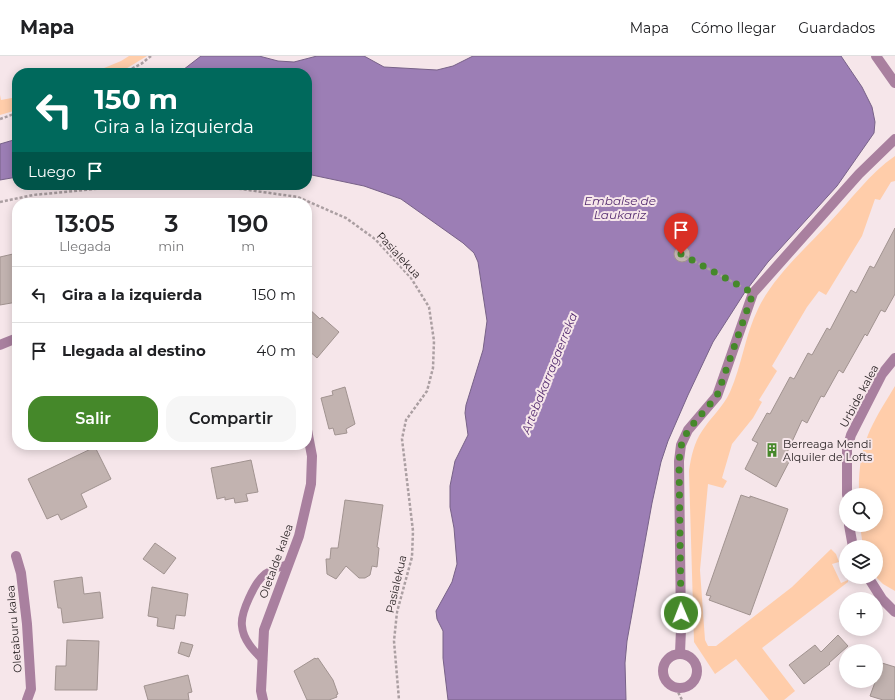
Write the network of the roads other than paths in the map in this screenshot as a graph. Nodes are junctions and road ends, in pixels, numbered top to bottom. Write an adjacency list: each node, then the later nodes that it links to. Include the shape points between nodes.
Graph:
1 (876, 56): 2 (street)
2 (895, 83)
3 (895, 139): 13 (street, via 859,174 753,293 717,396 688,430 681,446)
4 (12, 340): 5 (street)
5 (0, 345)
6 (895, 358): 8 (street, Urbide kalea, via 882,374 849,442 846,459)
7 (311, 450): 10 (street, Oletalde kalea, via 311,484 300,536)
8 (847, 488)
9 (16, 556): 15 (street, Oletaburu kalea, via 28,624 31,689)
10 (288, 564): 14 (street, Oletalde kalea, via 264,630); 14 (lane, via 258,580 242,619 248,643)
11 (872, 584): 12 (street)
12 (895, 612)
13 (680, 653): 13 (street, via 668,658 663,669 666,680 676,688 690,685 698,672 693,658)
14 (263, 660): 16 (street, Oletalde kalea)
15 (27, 700)
16 (263, 700)

